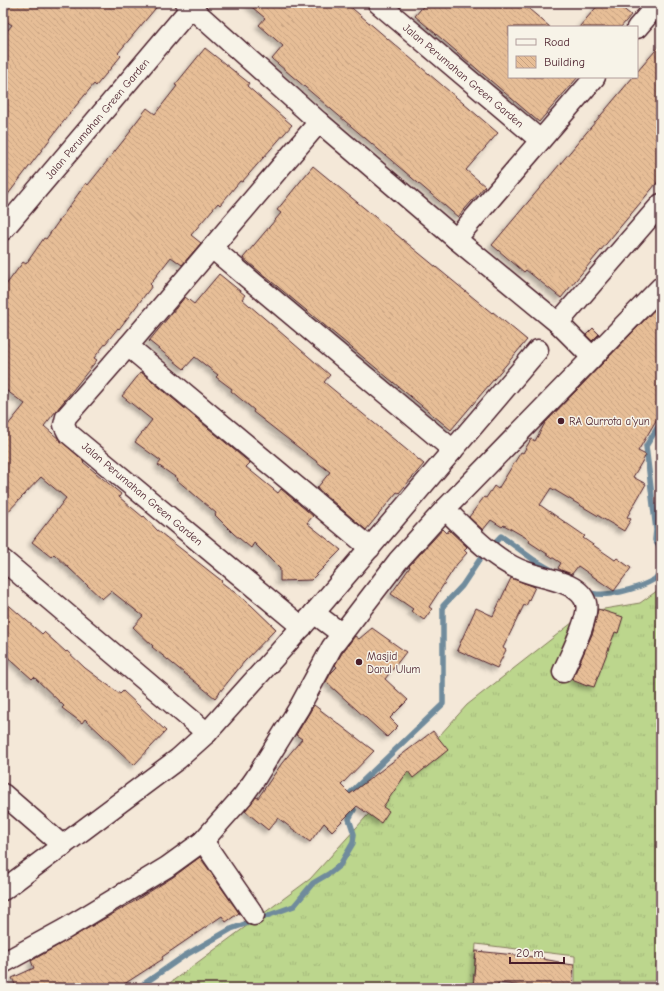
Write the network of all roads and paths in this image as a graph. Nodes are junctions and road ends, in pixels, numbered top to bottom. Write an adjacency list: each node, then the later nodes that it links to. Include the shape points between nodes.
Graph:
1 (655, 3): 4 (street)
2 (191, 5): 6 (street, Jalan Perumahan Green Garden); 9 (street, Jalan Perumahan Green Garden)
3 (386, 5): 7 (street, Jalan Perumahan Green Garden)
4 (638, 27)
5 (594, 78): 7 (street)
6 (319, 122): 10 (street, Jalan Perumahan Green Garden); 11 (street, Jalan Perumahan Green Garden)
7 (540, 140): 10 (street)
8 (661, 204): 13 (street)
9 (3, 230)
10 (456, 239): 13 (street, Jalan Perumahan Green Garden)
11 (212, 248): 14 (street, Jalan Perumahan Green Garden); 17 (street)
12 (661, 287): 16 (street)
13 (558, 323): 16 (street, Jalan Perumahan Green Garden)
14 (128, 346): 19 (street); 21 (street, Jalan Perumahan Green Garden, via 66,417 64,425 68,432)
15 (538, 350): 17 (street)
16 (592, 357): 18 (street)
17 (453, 450): 19 (street)
18 (445, 509): 22 (street, via 398,561); 23 (street, via 481,543 510,565 567,584 582,596 586,604 586,616)
19 (370, 548): 21 (street)
20 (3, 560): 24 (street)
21 (308, 620): 22 (street, Jalan Perumahan Green Garden); 24 (street)
22 (342, 634): 26 (street, via 255,779)
23 (563, 672)
24 (207, 733): 27 (street)
25 (3, 794): 27 (street)
26 (203, 842): 29 (street); 30 (street, via 161,871)
27 (63, 846): 28 (street)
28 (3, 890)
29 (254, 915)
30 (3, 964)

